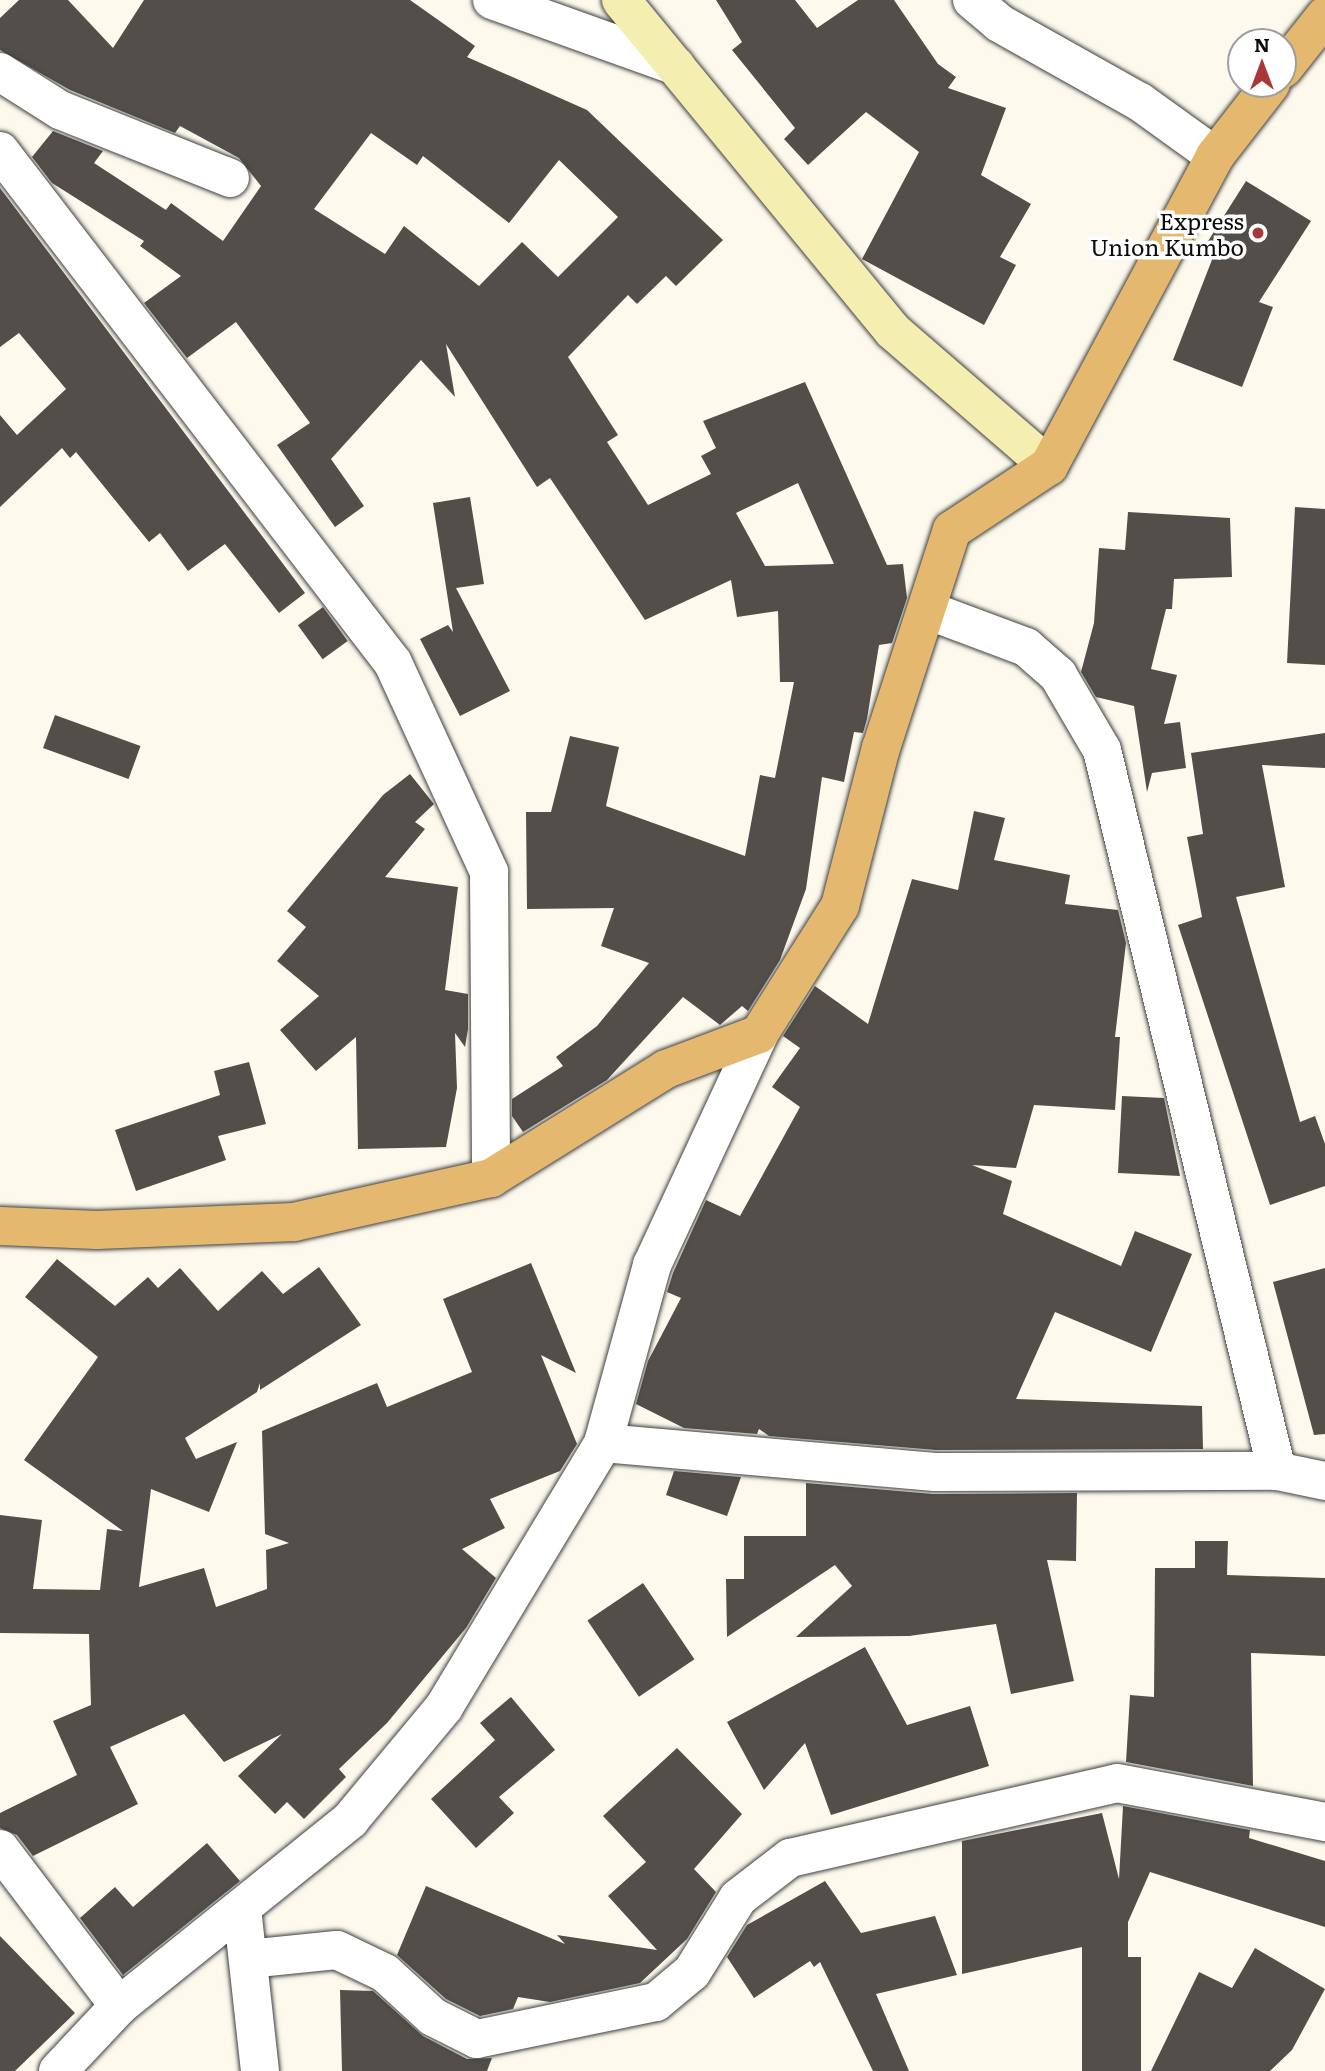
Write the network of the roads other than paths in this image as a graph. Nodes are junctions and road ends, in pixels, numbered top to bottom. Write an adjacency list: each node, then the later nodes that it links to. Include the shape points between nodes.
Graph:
1 (492, 0): 6 (street)
2 (621, 0): 6 (main road)
3 (972, 0): 10 (street, via 999,23 1140,102)
4 (1325, 16): 5 (highway)
5 (1297, 51)
6 (676, 66): 12 (main road, via 893,331)
7 (0, 72): 11 (street, via 60,110)
8 (1260, 98): 10 (highway)
9 (0, 151): 15 (street, via 393,663 489,872)
10 (1215, 156): 12 (highway)
11 (230, 178)
12 (1049, 466): 13 (highway, via 952,530)
13 (927, 610): 14 (highway, via 881,748 839,906); 18 (street, via 1026,647 1058,675 1102,750)
14 (759, 1034): 15 (highway, via 666,1069); 17 (street, via 652,1265)
15 (491, 1178): 16 (highway, via 294,1222)
16 (0, 1226)
17 (603, 1443): 18 (street, via 935,1472); 22 (street, via 444,1707 350,1820)
18 (1277, 1471): 19 (street)
19 (1325, 1481)
20 (1325, 1822): 23 (street, via 1117,1783 790,1858 738,1898 692,1972 656,2002 477,2039 433,2017 385,1973 337,1950)
21 (0, 1849): 24 (street)
22 (242, 1908): 23 (street); 24 (street)
23 (248, 1959): 26 (street)
24 (119, 2007): 25 (street)
25 (58, 2071)
26 (260, 2071)

